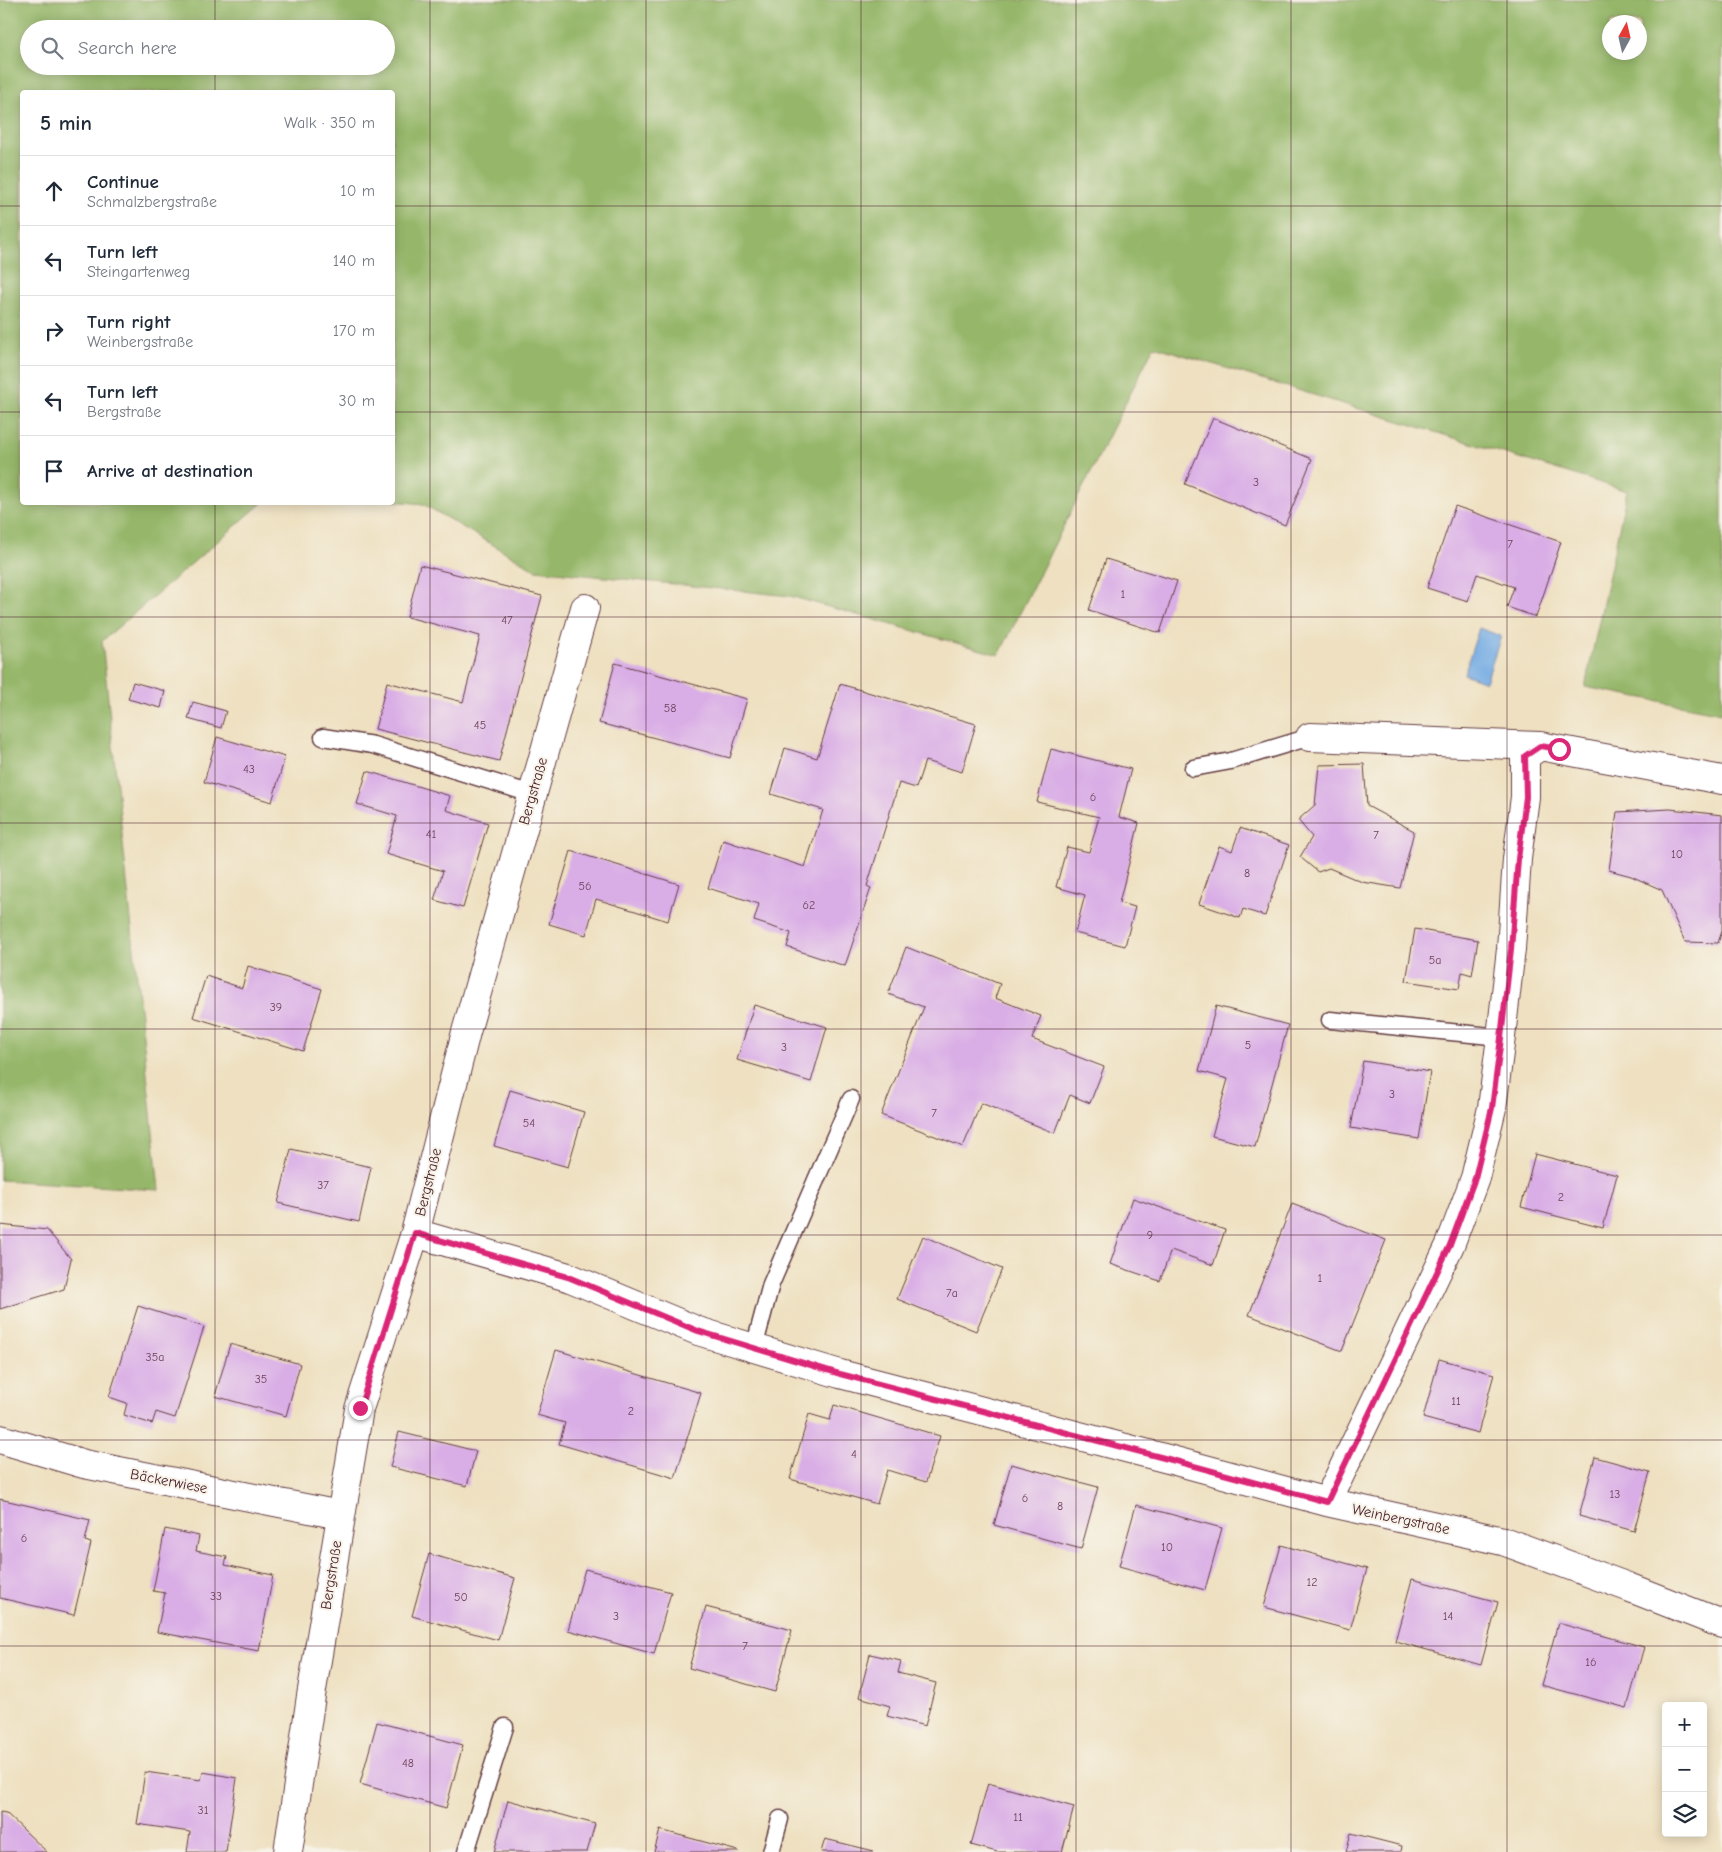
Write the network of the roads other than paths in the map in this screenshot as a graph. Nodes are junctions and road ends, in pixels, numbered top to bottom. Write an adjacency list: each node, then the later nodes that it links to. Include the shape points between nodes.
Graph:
1 (585, 608): 7 (street, Bergstraße)
2 (323, 737): 7 (lane, via 373,745)
3 (1310, 738): 4 (street); 5 (lane, via 1231,761)
4 (1533, 751): 6 (street); 9 (street, via 1518,859)
5 (1193, 768)
6 (1722, 780)
7 (532, 794): 11 (street, Bergstraße)
8 (1330, 1020): 9 (lane)
9 (1501, 1038): 14 (street, via 1492,1108 1475,1178 1450,1245)
10 (851, 1099): 12 (lane, via 771,1284)
11 (415, 1233): 12 (street, Weinbergstraße, via 568,1277 698,1331); 15 (street, Bergstraße, via 360,1408)
12 (754, 1348): 14 (street, Weinbergstraße, via 840,1374)
13 (0, 1439): 15 (street, Bäckerwiese, via 84,1464)
14 (1327, 1502): 16 (street, Weinbergstraße, via 1503,1541)
15 (340, 1515): 19 (street, Bergstraße)
16 (1722, 1624)
17 (506, 1727): 20 (lane)
18 (780, 1819): 21 (lane)
19 (288, 1852)
20 (466, 1852)
21 (771, 1852)

